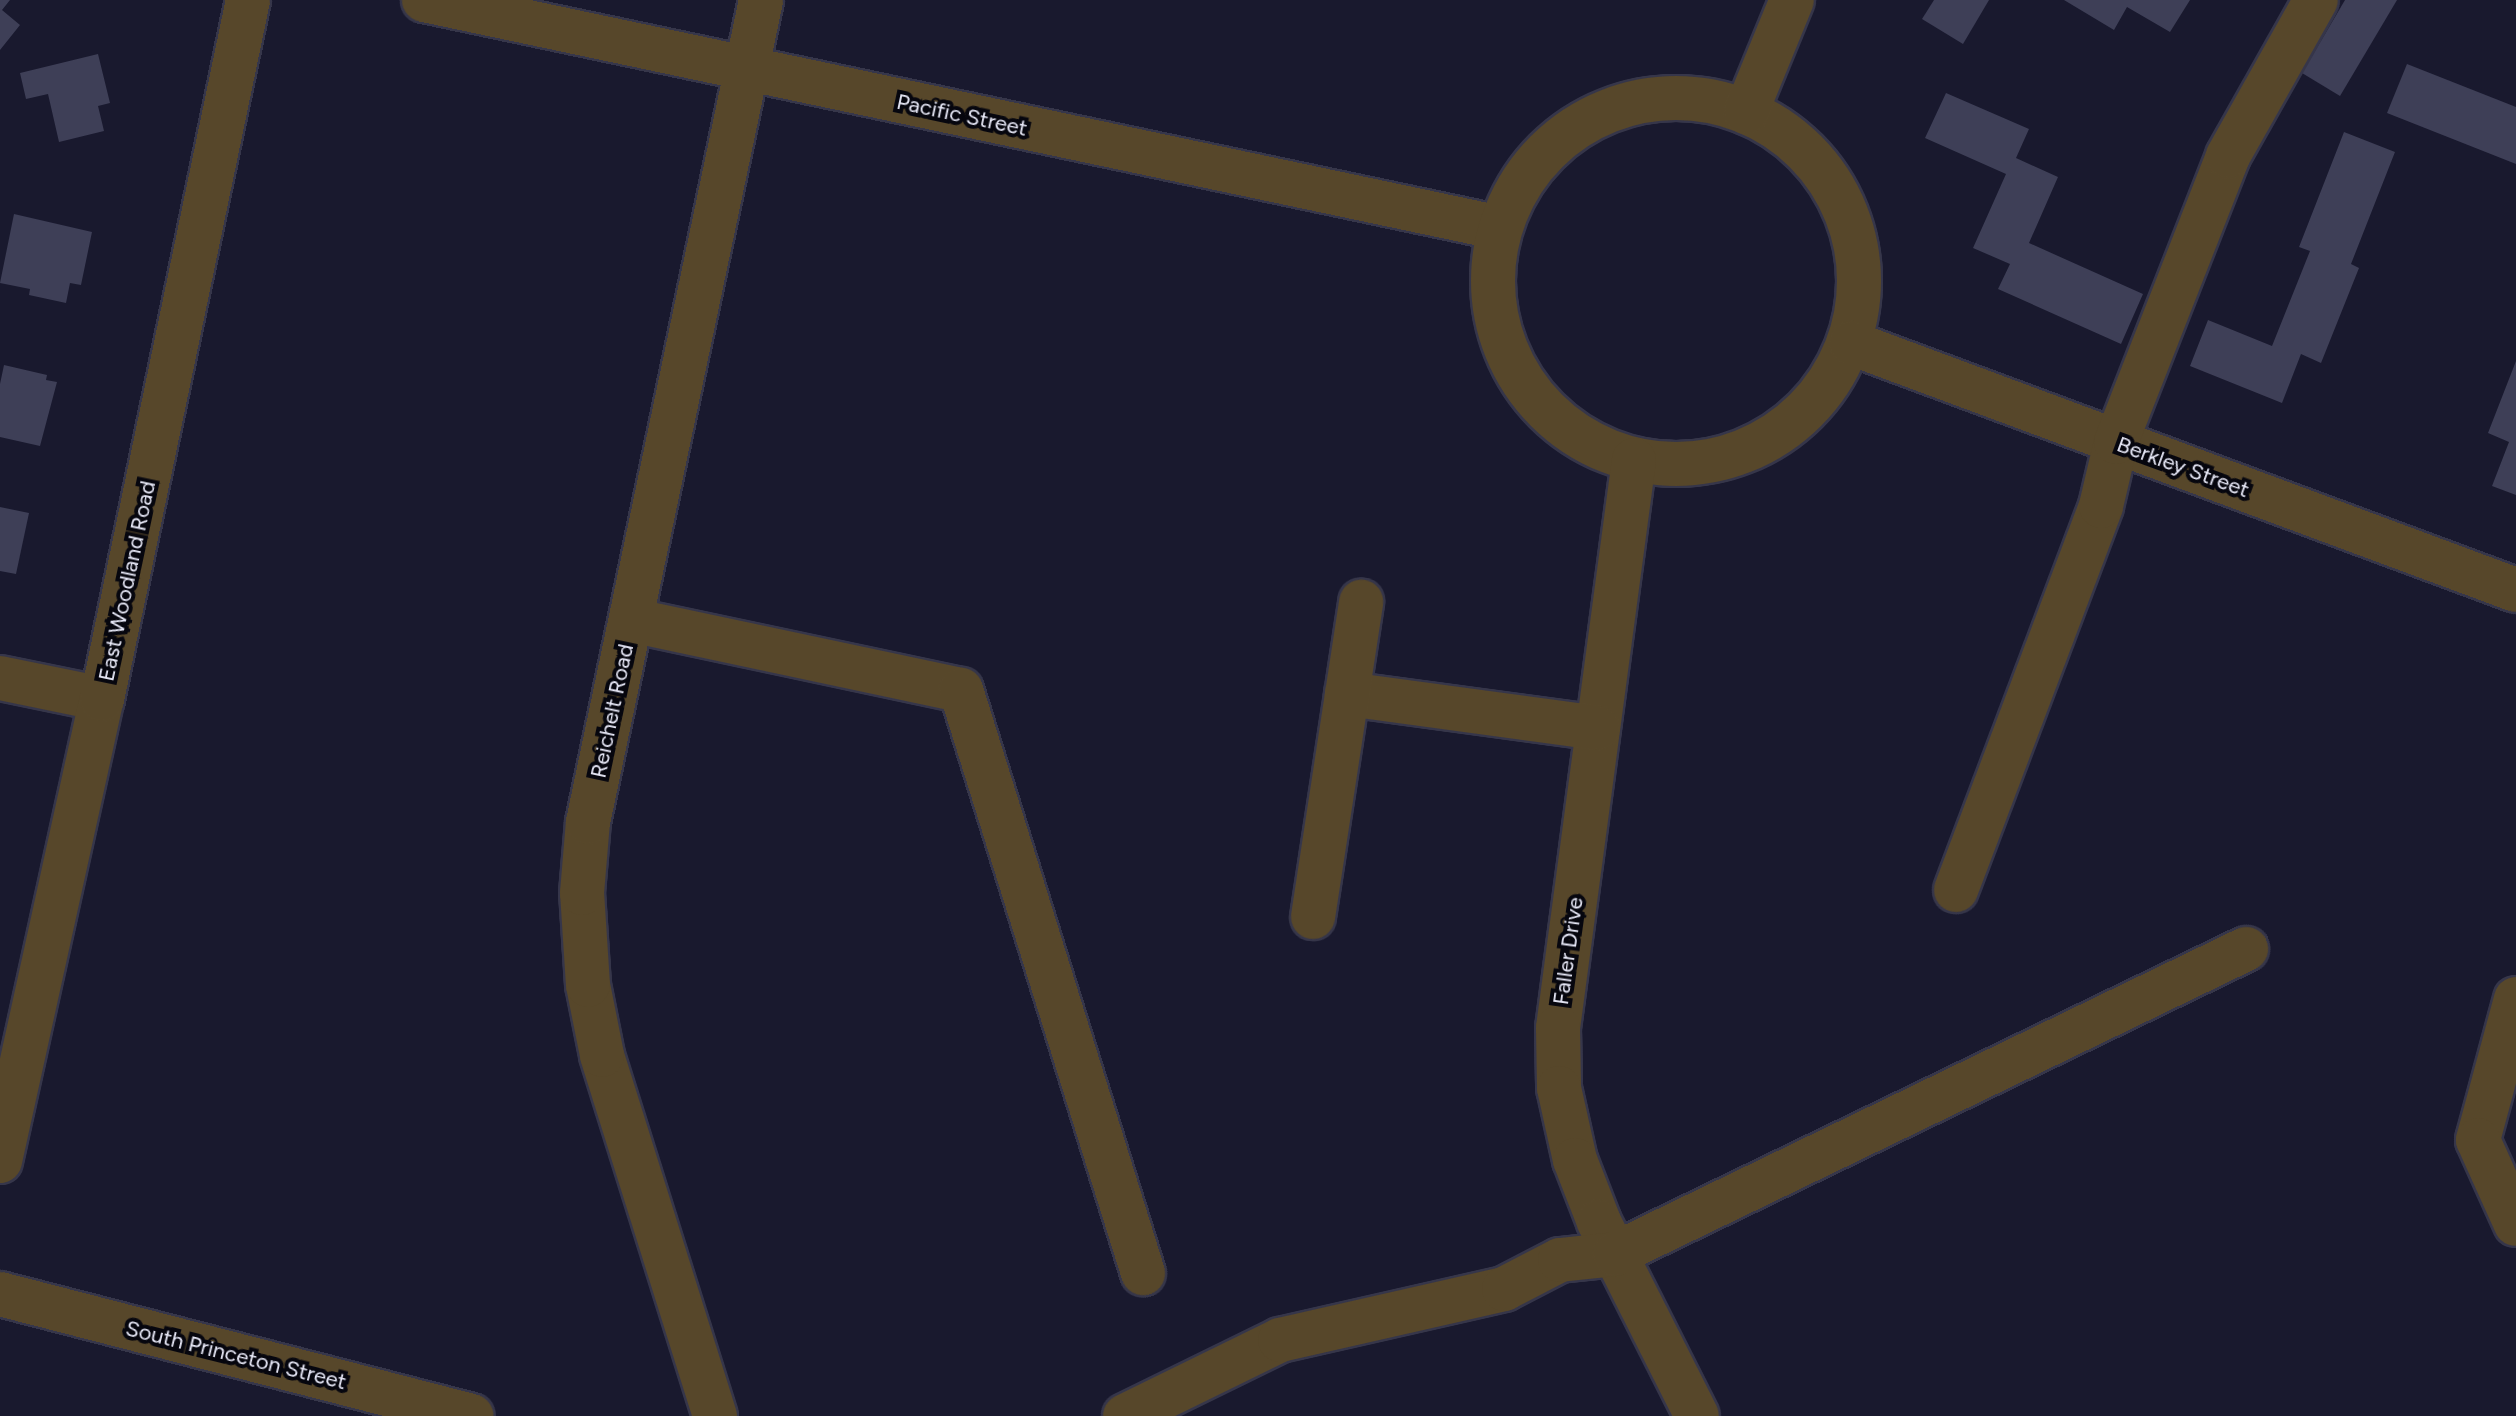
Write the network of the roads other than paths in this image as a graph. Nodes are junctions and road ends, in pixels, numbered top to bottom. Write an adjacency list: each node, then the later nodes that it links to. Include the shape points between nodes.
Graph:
1 (248, 0): 17 (street, East Woodland Road)
2 (424, 0): 6 (street, Pacific Street)
3 (761, 0): 6 (street, Reichelt Road)
4 (1792, 0): 7 (street)
5 (2316, 0): 10 (street, via 2228,156)
6 (746, 70): 8 (street, Pacific Street); 14 (street, Reichelt Road)
7 (1746, 112): 8 (street, via 1705,100 1658,99 1613,108 1574,129 1540,158 1515,191); 9 (street, via 1789,137 1818,166 1841,202 1859,275)
8 (1500, 228): 11 (street, via 1493,270 1495,315 1509,358 1534,398 1572,433)
9 (1851, 343): 10 (street, Berkley Street); 11 (street, via 1804,411 1766,440 1725,457 1681,464)
10 (2116, 442): 12 (street, Berkley Street); 19 (street, via 2101,506)
11 (1634, 460): 18 (street, Faller Drive)
12 (2516, 590)
13 (1361, 602): 16 (street)
14 (631, 620): 26 (street, via 961,690); 29 (street, Reichelt Road, via 588,822 582,893 588,985 602,1055)
15 (0, 678): 17 (street)
16 (1347, 694): 18 (street); 20 (street)
17 (102, 699): 23 (street, East Woodland Road)
18 (1598, 728): 25 (street, Faller Drive, via 1558,1028 1559,1088 1575,1160)
19 (1956, 890)
20 (1313, 917)
21 (2246, 949): 25 (street)
22 (2516, 999): 24 (street, via 2478,1140)
23 (0, 1161)
24 (2516, 1224)
25 (1615, 1254): 30 (street, via 1560,1260 1504,1289 1280,1340); 31 (street, Faller Drive)
26 (1143, 1273)
27 (0, 1294): 28 (street, South Princeton Street)
28 (471, 1416)
29 (715, 1416)
30 (1125, 1416)
31 (1697, 1416)

